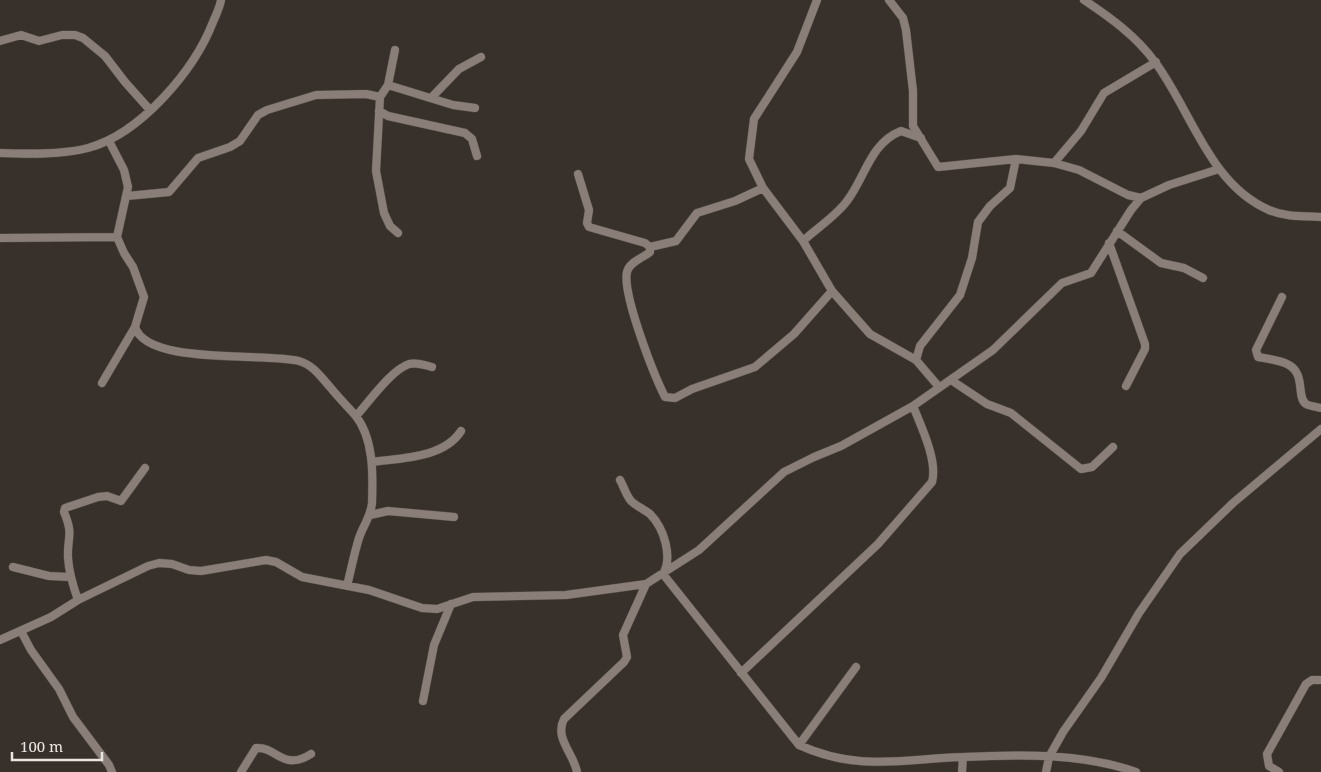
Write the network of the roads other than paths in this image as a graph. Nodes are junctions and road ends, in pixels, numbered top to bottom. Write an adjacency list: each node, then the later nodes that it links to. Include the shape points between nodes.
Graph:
1 (221, 0): 13 (street, via 197,54)
2 (817, 0): 23 (street, via 797,52 754,119 750,159)
3 (889, 0): 15 (street, via 903,18 906,30 914,126)
4 (1084, 0): 8 (street, via 1138,41)
5 (0, 40): 13 (street, via 21,35 39,41 62,35 83,38 105,56)
6 (395, 50): 9 (street)
7 (481, 58): 11 (street, via 458,69)
8 (1156, 62): 20 (street, via 1104,93 1081,131); 21 (street)
9 (388, 85): 10 (street); 11 (street)
10 (380, 98): 14 (street); 24 (street, via 366,94 316,95 267,110 258,115 240,141 198,158 169,192)
11 (431, 98): 12 (street)
12 (475, 108)
13 (150, 110): 16 (street)
14 (379, 110): 18 (street, via 388,116 465,134 472,138); 28 (street, via 376,171 384,213 390,226)
15 (921, 138): 19 (street, via 938,167); 31 (street, via 901,132 884,142 876,149 846,202)
16 (108, 141): 17 (street, via 79,150); 24 (street, via 124,170)
17 (0, 153)
18 (477, 156)
19 (1016, 159): 20 (street); 38 (street, via 1010,188 978,222 972,258 960,294 920,346)
20 (1054, 163): 25 (street, via 1079,170 1128,195)
21 (1219, 169): 25 (street); 26 (street, via 1236,187 1268,210)
22 (578, 174): 33 (street, via 589,226)
23 (763, 188): 31 (street); 33 (street, via 697,213 676,240)
24 (127, 196): 29 (street)
25 (1141, 198): 27 (street)
26 (1321, 217)
27 (1117, 231): 32 (street); 34 (street, via 1161,263 1184,268)
28 (398, 233)
29 (117, 236): 30 (street); 37 (street, via 142,288 143,303)
30 (0, 238)
31 (803, 241): 35 (street)
32 (1109, 243): 40 (street, via 1091,273 1062,283 993,350); 42 (street, via 1145,344)
33 (650, 247): 35 (street, via 650,252 630,265 627,280 635,321 658,383 665,397 669,398 755,367 794,334)
34 (1204, 278)
35 (832, 291): 38 (street, via 870,334)
36 (1282, 298): 45 (street, via 1256,354 1295,369 1305,404)
37 (135, 327): 41 (street); 46 (street, via 140,338 164,350 233,358 298,360 312,366)
38 (916, 360): 43 (street)
39 (432, 367): 46 (street, via 417,363 396,371)
40 (951, 380): 43 (street); 49 (street, via 988,404 1011,413 1081,469 1092,467)
41 (102, 383)
42 (1126, 386)
43 (939, 387): 44 (street)
44 (913, 406): 56 (street, via 841,446 784,472 699,550); 65 (street, via 932,463 932,482 878,544)
45 (1321, 408)
46 (356, 416): 50 (street, via 366,433)
47 (1321, 429): 71 (street, via 1233,503 1167,569)
48 (461, 431): 50 (street, via 447,447)
49 (1113, 446)
50 (372, 462): 53 (street)
51 (145, 468): 57 (street, via 121,501 107,496 98,497 65,508 71,537 68,550)
52 (620, 480): 56 (street, via 633,502 651,515 660,528 668,558 668,567)
53 (370, 515): 54 (street, via 388,511); 59 (street, via 360,536)
54 (454, 517)
55 (13, 567): 57 (street, via 49,576)
56 (663, 574): 58 (street); 65 (street)
57 (70, 577): 60 (street)
58 (646, 584): 61 (street, via 566,595 473,597); 74 (street, via 626,625 627,657 624,662 560,726)
59 (347, 586): 60 (street, via 302,577 266,560 202,571 159,563 117,579); 61 (street, via 422,608 437,609)
60 (78, 600): 62 (street)
61 (451, 604): 67 (street, via 434,645)
62 (21, 631): 63 (street); 72 (street)
63 (0, 640)
64 (856, 667): 68 (street)
65 (741, 673): 68 (street)
66 (1321, 680): 78 (street, via 1306,684 1267,754 1269,766)
67 (423, 701)
68 (799, 745): 70 (street, via 830,758 865,763 890,764)
69 (311, 754): 73 (street, via 294,761 256,748)
70 (963, 756): 71 (street); 75 (street)
71 (1049, 756): 76 (street); 77 (street, via 1117,765)
72 (112, 772)
73 (241, 772)
74 (577, 772)
75 (962, 772)
76 (1046, 772)
77 (1136, 772)
78 (1279, 772)

